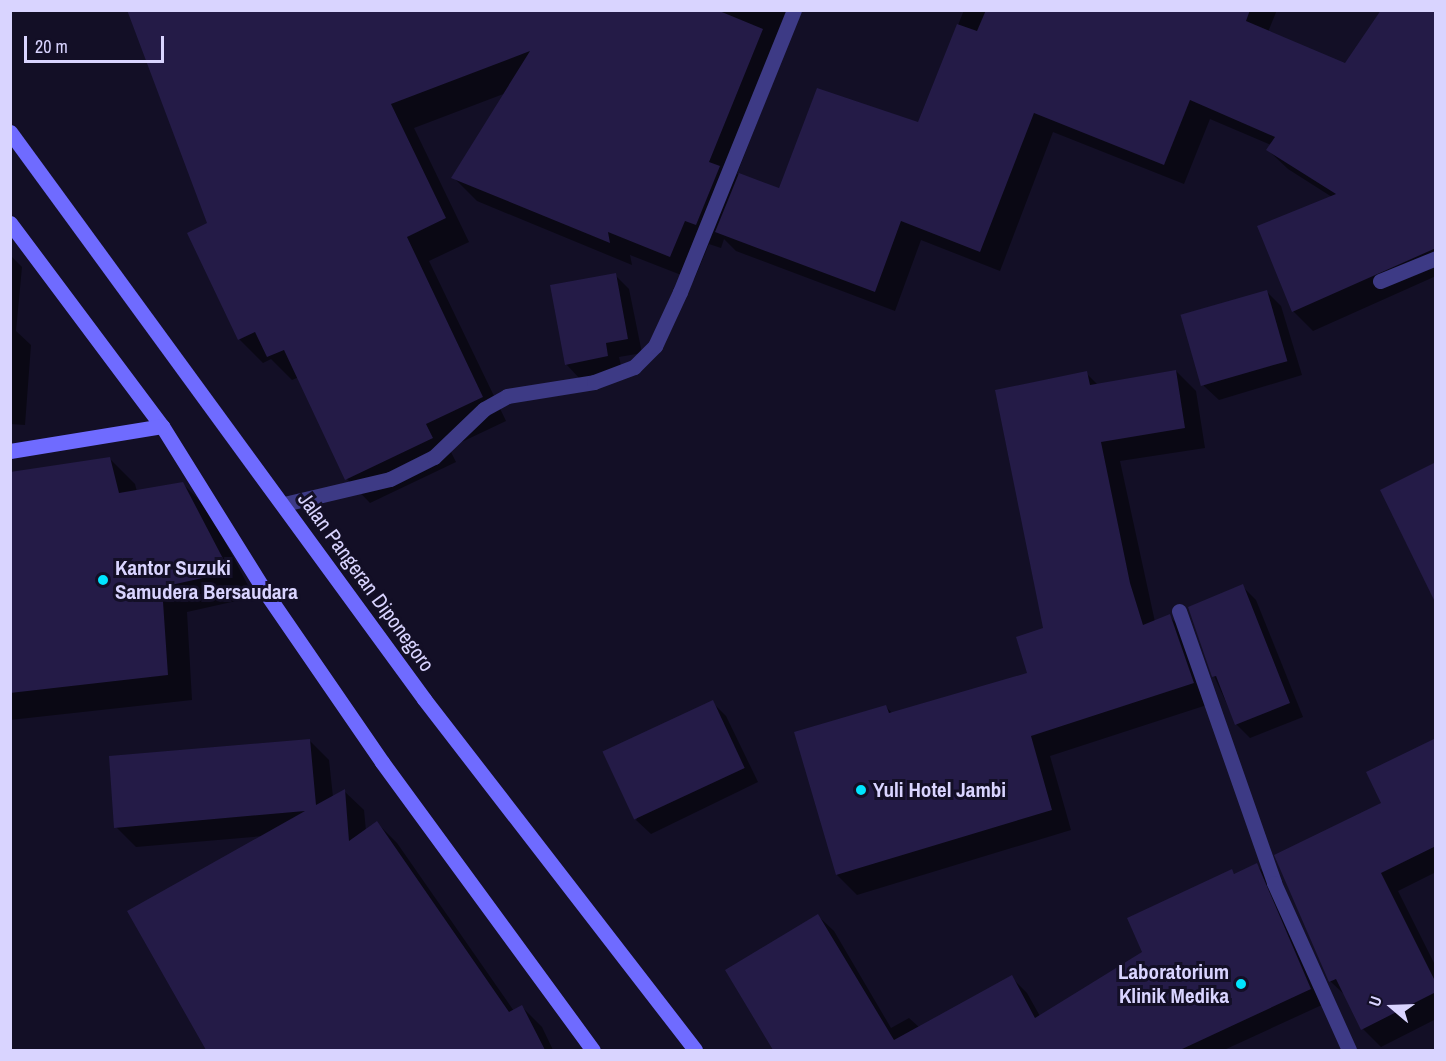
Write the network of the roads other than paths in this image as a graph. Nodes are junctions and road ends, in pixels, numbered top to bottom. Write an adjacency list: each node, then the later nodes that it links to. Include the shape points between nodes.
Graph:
1 (794, 10): 8 (street, via 680,292 655,346 634,367 594,382 507,396 484,409 434,457 390,479)
2 (10, 132): 8 (main road, Jalan Pangeran Diponegoro)
3 (10, 223): 6 (main road)
4 (1436, 258): 5 (street)
5 (1380, 281)
6 (162, 426): 7 (main road); 10 (main road, via 268,596 375,752)
7 (10, 451)
8 (284, 504): 11 (main road, Jalan Pangeran Diponegoro, via 431,709)
9 (1179, 611): 12 (street, via 1274,883)
10 (593, 1050)
11 (695, 1050)
12 (1349, 1050)

